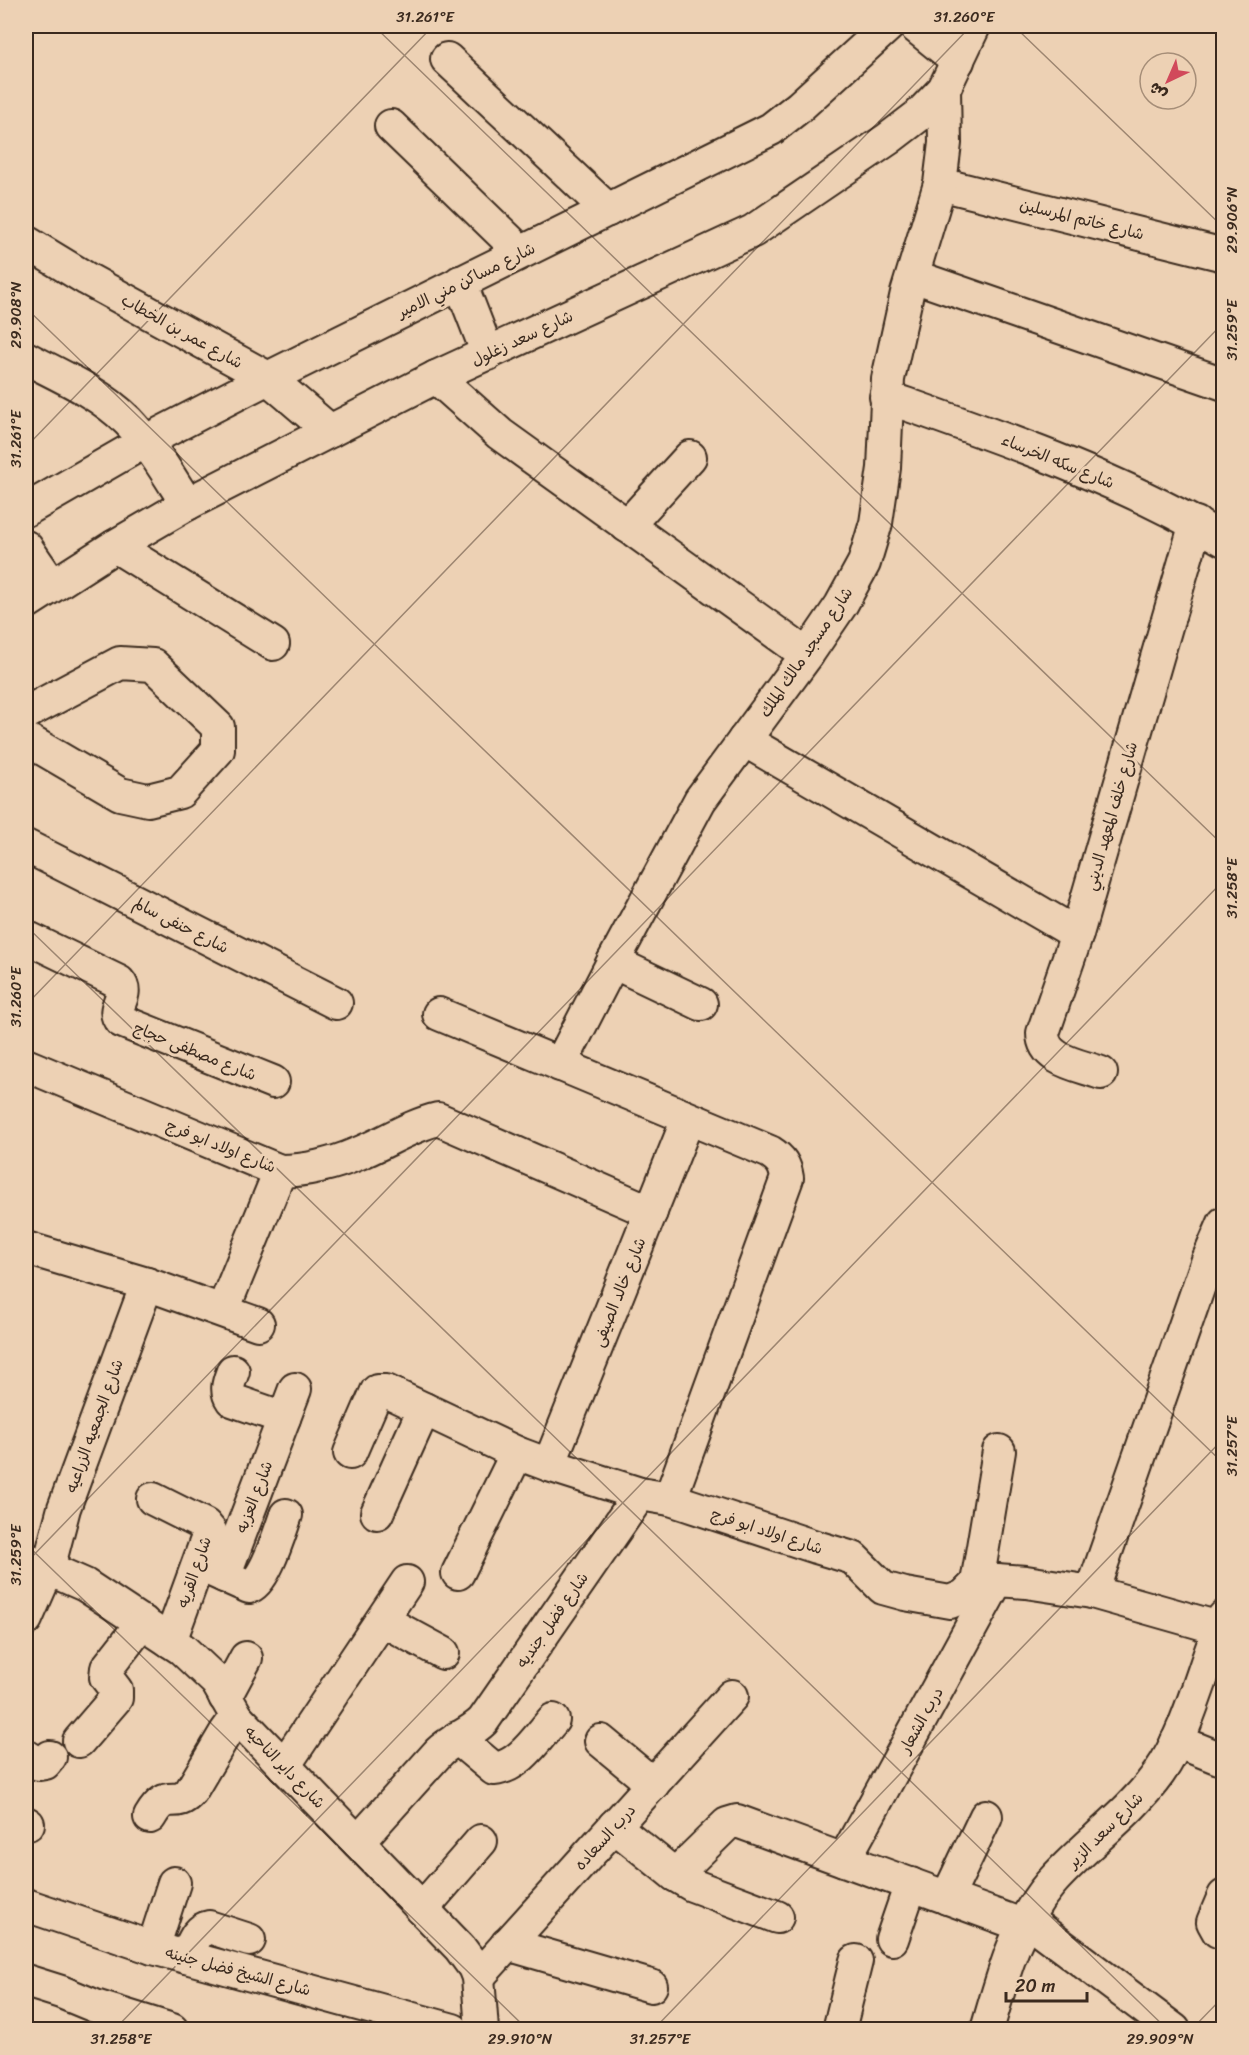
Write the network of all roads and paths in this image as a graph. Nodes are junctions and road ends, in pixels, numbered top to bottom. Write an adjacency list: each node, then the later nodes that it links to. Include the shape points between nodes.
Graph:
1 (888, 26): 9 (street, شارع مساكن مني الامير, via 771,129)
2 (915, 26): 5 (street)
3 (974, 26): 5 (street, شارع سعد زغلول)
4 (447, 59): 9 (street)
5 (958, 61): 6 (street, شارع سعد زغلول)
6 (944, 89): 8 (street, شارع مسجد مالك الملك, via 945,143); 15 (street, شارع سعد زغلول, via 888,139 753,231)
7 (391, 126): 11 (street)
8 (940, 184): 12 (street, شارع خاتم المرسلين); 13 (street, شارع مسجد مالك الملك)
9 (608, 210): 11 (street, شارع مساكن مني الامير)
10 (26, 242): 18 (street, شارع عمر بن الخطاب)
11 (521, 252): 14 (street, شارع مساكن مني الامير)
12 (1224, 255)
13 (913, 276): 19 (street); 20 (street, شارع مسجد مالك الملك)
14 (460, 282): 15 (street); 18 (street, شارع مساكن مني الامير)
15 (488, 354): 17 (street, شارع سعد زغلول)
16 (26, 358): 22 (street, via 104,402)
17 (436, 377): 21 (street, شارع سعد زغلول); 27 (street, via 500,434)
18 (268, 378): 21 (street, شارع عمر بن الخطاب); 22 (street, شارع مساكن مني الامير)
19 (1224, 384)
20 (886, 397): 26 (street, شارع سكه الخرساء, via 1110,480); 34 (street, شارع مسجد مالك الملك, via 884,468 876,523 864,563)
21 (330, 431): 24 (street, شارع سعد زغلول)
22 (146, 441): 24 (street); 25 (street, شارع مساكن مني الامير)
23 (690, 457): 27 (street)
24 (187, 504): 29 (street, شارع سعد زغلول)
25 (26, 510)
26 (1196, 524): 28 (street, شارع سكه الخرساء); 39 (street, شارع خلف المعهد الديني)
27 (627, 526): 34 (street)
28 (1224, 540)
29 (115, 546): 31 (street, شارع سعد زغلول); 33 (street)
30 (26, 548): 31 (street)
31 (52, 585): 32 (street, شارع سعد زغلول)
32 (26, 603)
33 (273, 644)
34 (807, 655): 37 (street, شارع مسجد مالك الملك)
35 (26, 713): 36 (street, via 120,663 153,665 218,727 218,750 180,792 148,800 120,794)
36 (26, 739)
37 (744, 740): 39 (street); 41 (street, شارع مسجد مالك الملك, via 700,800)
38 (26, 846): 42 (street, شارع حنفى سالم)
39 (1077, 934): 47 (street, شارع خلف المعهد الديني, via 1044,1026 1043,1040 1056,1057)
40 (26, 937): 48 (street, شارع مصطفى حجاج, via 119,982 123,992 116,1011 121,1021)
41 (612, 962): 43 (street); 46 (street, شارع مسجد مالك الملك)
42 (336, 1004)
43 (701, 1004)
44 (439, 1014): 46 (street)
45 (26, 1065): 50 (street, شارع اولاد ابو فرج)
46 (560, 1065): 49 (street)
47 (1101, 1073)
48 (273, 1083)
49 (688, 1119): 51 (street, شارع خالد الصيفى); 67 (street, via 770,1152 780,1159 787,1178)
50 (280, 1170): 51 (street, شارع اولاد ابو فرج, via 309,1168 357,1155 419,1123 438,1119); 55 (street)
51 (651, 1212): 64 (street, شارع خالد الصيفى)
52 (1224, 1223): 75 (street)
53 (26, 1248): 54 (street)
54 (147, 1284): 55 (street); 70 (street, شارع الجمعيه الزراعيه, via 64,1508)
55 (223, 1310): 56 (street)
56 (258, 1324)
57 (233, 1371): 60 (street, via 228,1384 232,1400)
58 (295, 1389): 60 (street, شارع العزبه)
59 (424, 1409): 62 (street, شارع اولاد ابو فرج, via 386,1391 377,1391); 63 (street, شارع اولاد ابو فرج); 68 (street)
60 (284, 1418): 71 (street, شارع العزبه)
61 (999, 1451): 73 (street, درب الشعار)
62 (350, 1453)
63 (517, 1453): 64 (street, شارع اولاد ابو فرج); 72 (street)
64 (549, 1465): 65 (street, شارع اولاد ابو فرج)
65 (640, 1494): 67 (street, شارع اولاد ابو فرج); 86 (street, شارع فضل جنديه, via 483,1721)
66 (153, 1499): 71 (street, شارع القريه, via 210,1531)
67 (670, 1499): 73 (street, شارع اولاد ابو فرج, via 853,1558 883,1588 905,1594 950,1602)
68 (377, 1513)
69 (286, 1515): 71 (street, via 255,1585 249,1587)
70 (37, 1564): 76 (street, شارع الجمعيه الزراعيه); 78 (street, شارع داير الناحيه, via 85,1585)
71 (211, 1570): 80 (street, شارع القريه)
72 (458, 1573)
73 (987, 1581): 75 (street, via 1026,1582); 98 (street, درب الشعار)
74 (408, 1582): 77 (street)
75 (1092, 1592): 79 (street)
76 (26, 1619)
77 (381, 1620): 81 (street); 91 (street)
78 (143, 1622): 80 (street, شارع داير الناحيه); 87 (street, via 107,1668 106,1677 116,1690 116,1698)
79 (1221, 1622): 88 (street, شارع سعد الزير)
80 (170, 1641): 84 (street, شارع داير الناحيه, via 210,1675)
81 (443, 1653)
82 (246, 1658): 84 (street)
83 (732, 1696): 92 (street, درب السعاده)
84 (231, 1707): 91 (street, شارع داير الناحيه); 94 (street, via 226,1732 191,1791 184,1799 159,1802)
85 (553, 1720): 86 (street, via 506,1768 494,1769)
86 (457, 1738): 97 (street, شارع فضل جنديه, via 439,1752)
87 (80, 1741)
88 (1177, 1741): 90 (street); 107 (street, شارع سعد الزير, via 1139,1798 1049,1885)
89 (601, 1742): 92 (street)
90 (1224, 1761)
91 (285, 1766): 97 (street, شارع داير الناحيه)
92 (653, 1784): 95 (street, درب السعاده)
93 (986, 1816): 103 (street)
94 (150, 1817)
95 (614, 1826): 99 (street); 111 (street, درب السعاده)
96 (481, 1841): 105 (street)
97 (358, 1842): 105 (street, شارع داير الناحيه)
98 (844, 1860): 99 (street, via 737,1821 727,1824); 101 (street)
99 (675, 1875): 106 (street)
100 (174, 1883): 112 (street)
101 (911, 1884): 103 (street); 110 (street)
102 (1224, 1896): 108 (street, via 1213,1922)
103 (947, 1898): 107 (street)
104 (26, 1905): 112 (street, شارع الشيخ فضل جنينه)
105 (422, 1909): 115 (street, شارع داير الناحيه, via 460,1948)
106 (777, 1917)
107 (1024, 1922): 122 (street, شارع سعد الزير); 123 (street)
108 (1224, 1933)
109 (249, 1940): 113 (street, via 203,1928)
110 (892, 1940)
111 (507, 1944): 115 (street, درب السعاده); 117 (street)
112 (153, 1948): 113 (street, شارع الشيخ فضل جنينه)
113 (186, 1957): 119 (street, شارع الشيخ فضل جنينه)
114 (856, 1961): 121 (street)
115 (478, 1977): 120 (street, شارع داير الناحيه)
116 (26, 1980): 118 (street)
117 (651, 1986)
118 (171, 2030)
119 (453, 2030)
120 (482, 2030)
121 (839, 2030)
122 (987, 2030)
123 (1174, 2030)

